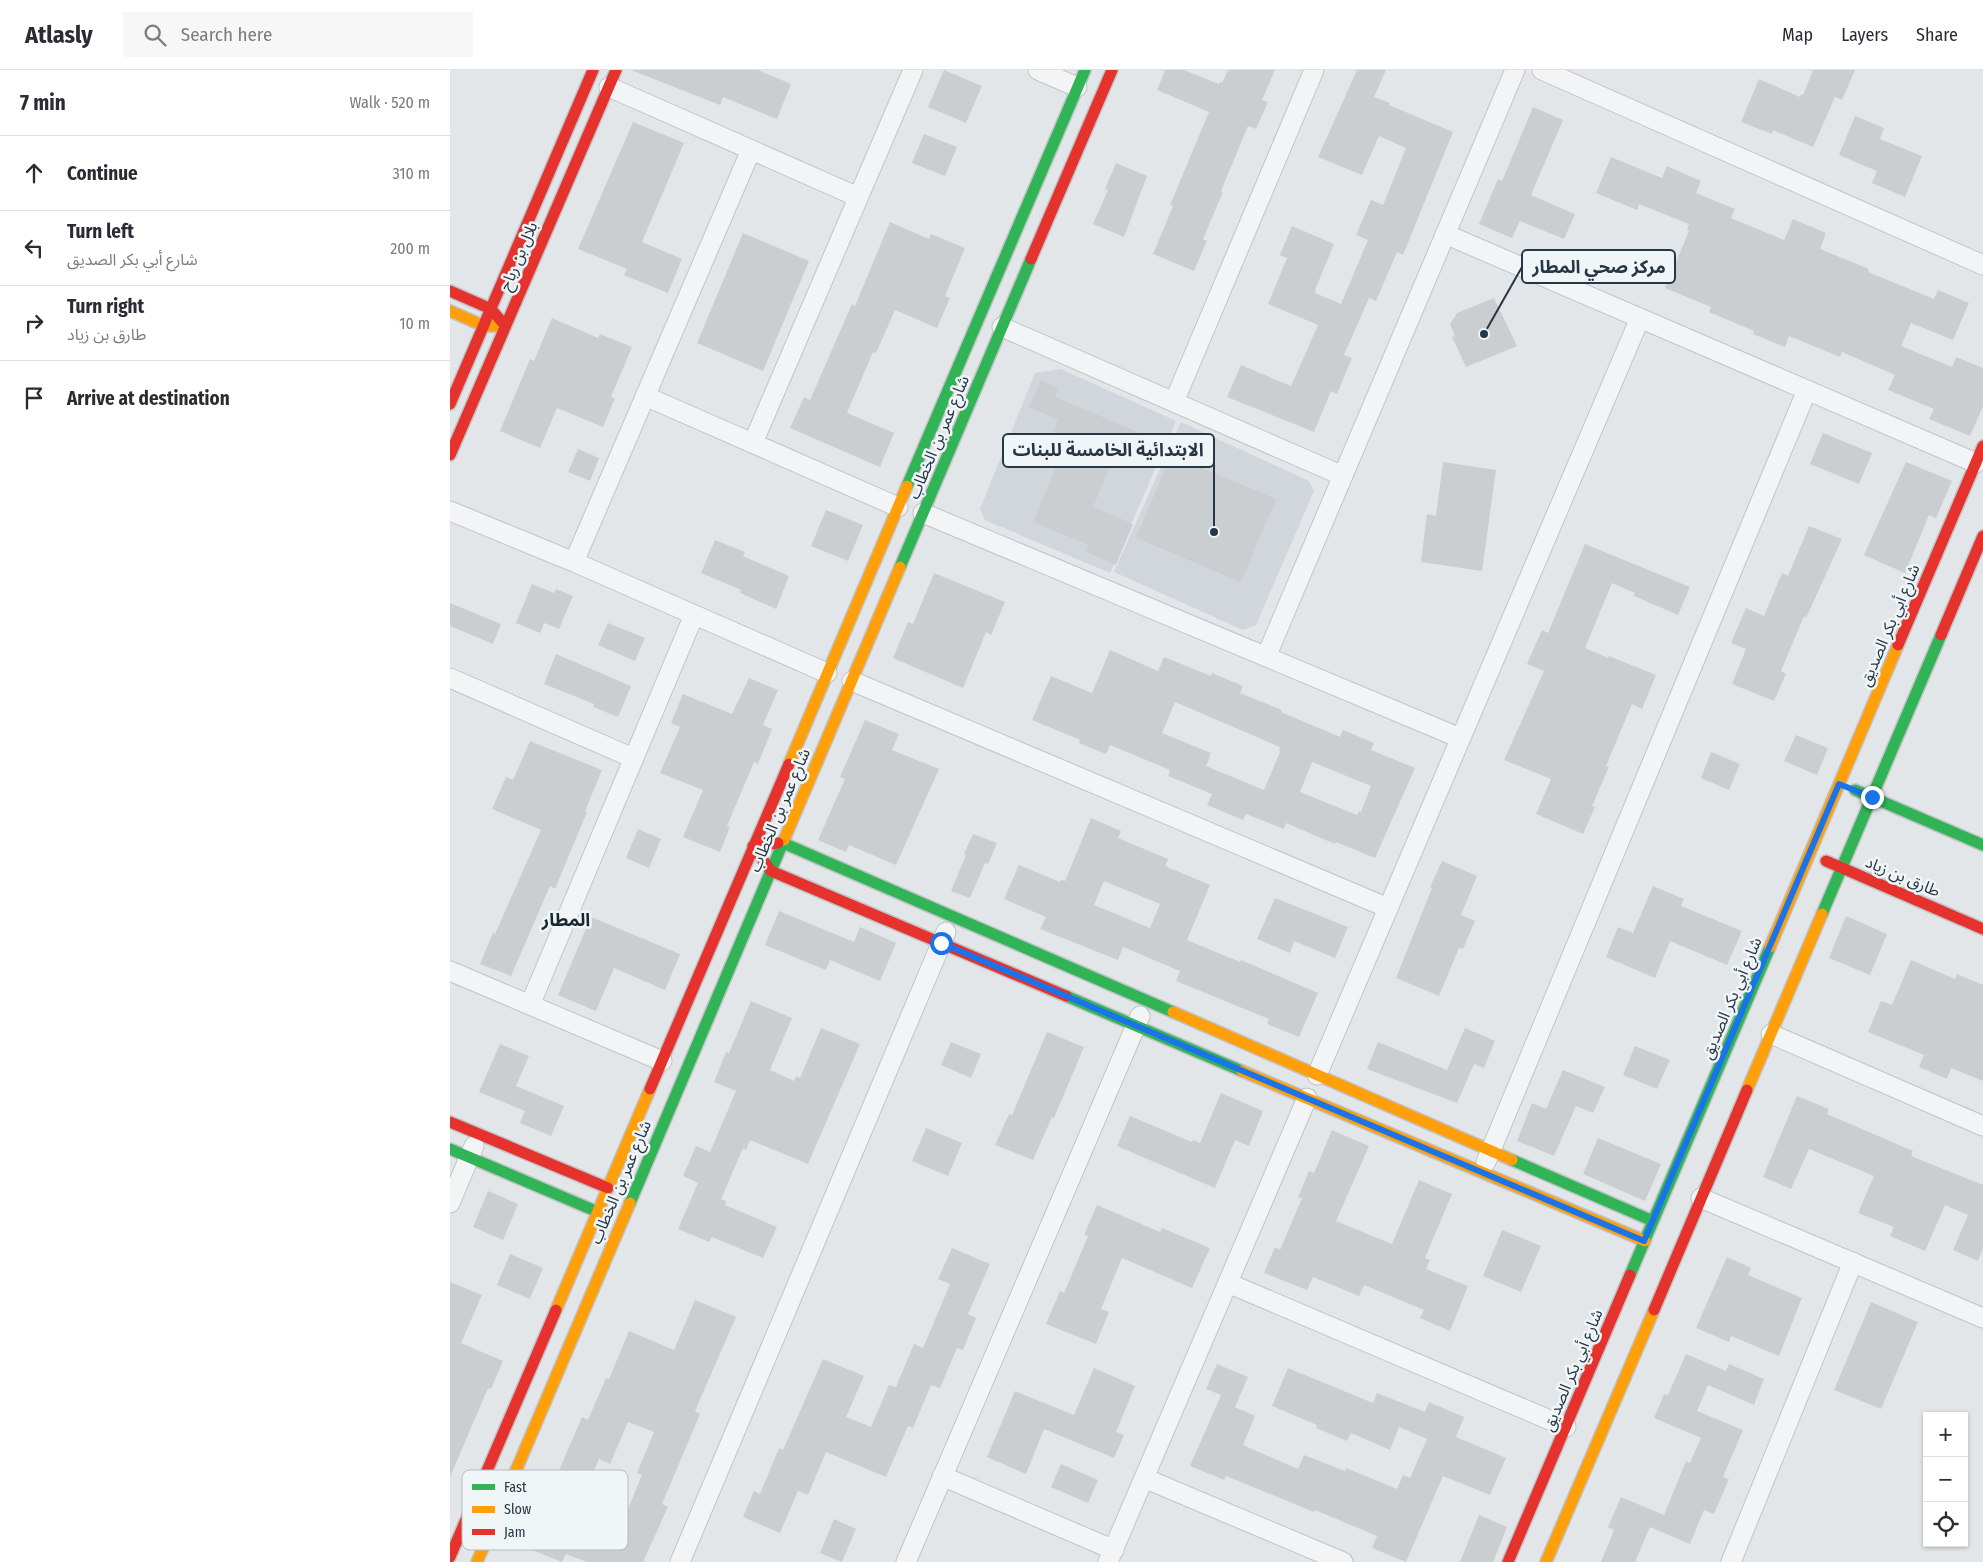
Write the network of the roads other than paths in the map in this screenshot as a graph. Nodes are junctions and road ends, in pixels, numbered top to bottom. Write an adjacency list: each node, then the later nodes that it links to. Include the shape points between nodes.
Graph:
1 (593, 70): 16 (street, بلال بن رباح)
2 (616, 70): 10 (street, بلال بن رباح)
3 (912, 70): 12 (street)
4 (1038, 70): 9 (street)
5 (1112, 70): 21 (street, شارع عمر بن الخطاب)
6 (1314, 70): 24 (street)
7 (1515, 70): 13 (street)
8 (1542, 70): 14 (street)
9 (1081, 78): 30 (street, شارع عمر بن الخطاب)
10 (609, 87): 11 (street); 20 (street, بلال بن رباح)
11 (751, 150): 12 (street); 23 (street)
12 (858, 197): 26 (street)
13 (1445, 234): 18 (street); 29 (street)
14 (1983, 265)
15 (450, 291): 16 (street)
16 (491, 308): 19 (street, بلال بن رباح); 20 (street)
17 (450, 312): 19 (street)
18 (1640, 318): 22 (street); 40 (street)
19 (484, 326): 20 (street); 25 (street, بلال بن رباح)
20 (506, 326): 27 (street, بلال بن رباح)
21 (1002, 327): 24 (street); 32 (street, شارع عمر بن الخطاب)
22 (1807, 390): 28 (street); 66 (street)
23 (645, 396): 26 (street); 34 (street)
24 (1174, 402): 29 (street)
25 (450, 404)
26 (753, 444): 30 (street)
27 (450, 455)
28 (1979, 455): 42 (street, شارع أبي بكر الصديق)
29 (1343, 476): 36 (street)
30 (898, 508): 37 (street, شارع عمر بن الخطاب)
31 (450, 511): 34 (street)
32 (923, 513): 36 (street); 39 (street, شارع عمر بن الخطاب)
33 (1983, 536): 43 (street)
34 (574, 562): 35 (street)
35 (694, 615): 37 (street); 41 (street)
36 (1266, 656): 40 (street)
37 (827, 673): 46 (street, شارع عمر بن الخطاب)
38 (450, 678): 41 (street)
39 (852, 681): 44 (street, شارع عمر بن الخطاب); 50 (street)
40 (1460, 738): 50 (street)
41 (634, 758): 56 (street)
42 (1839, 784): 43 (street); 47 (street, شارع أبي بكر الصديق)
43 (1872, 797): 45 (street); 48 (street)
44 (783, 843): 46 (street); 49 (street, شارع عمر بن الخطاب); 51 (street)
45 (1983, 845)
46 (752, 846): 49 (street); 59 (street, شارع عمر بن الخطاب)
47 (1810, 854): 48 (street, طارق بن زياد); 73 (street, شارع أبي بكر الصديق)
48 (1842, 868): 52 (street, طارق بن زياد); 58 (street)
49 (771, 871): 53 (street); 80 (street, شارع عمر بن الخطاب)
50 (1388, 908): 60 (street)
51 (953, 916): 53 (street); 55 (street)
52 (1983, 929)
53 (941, 943): 57 (street); 88 (street)
54 (450, 971): 56 (street)
55 (1146, 1001): 57 (street); 60 (street)
56 (530, 1005): 59 (street)
57 (1136, 1026): 61 (street); 81 (street)
58 (1771, 1034): 63 (street); 70 (street)
59 (662, 1061): 69 (street, شارع عمر بن الخطاب)
60 (1317, 1075): 66 (street)
61 (1306, 1098): 68 (street); 76 (street)
62 (450, 1122): 64 (street)
63 (1983, 1126)
64 (479, 1134): 67 (street); 69 (street)
65 (450, 1149): 67 (street)
66 (1490, 1150): 68 (street); 73 (street)
67 (469, 1157): 71 (street); 72 (street)
68 (1482, 1172): 74 (street)
69 (608, 1188): 72 (street, شارع عمر بن الخطاب)
70 (1701, 1198): 75 (street); 92 (street)
71 (450, 1203)
72 (598, 1212): 79 (street, شارع عمر بن الخطاب)
73 (1653, 1221): 74 (street, شارع أبي بكر الصديق)
74 (1644, 1241): 78 (street, شارع أبي بكر الصديق)
75 (1853, 1262): 77 (street); 93 (street)
76 (1228, 1283): 78 (street); 82 (street)
77 (1983, 1318)
78 (1566, 1427): 91 (street, شارع أبي بكر الصديق)
79 (487, 1470)
80 (516, 1470)
81 (942, 1476): 85 (street); 89 (street)
82 (1144, 1478): 85 (street); 90 (street)
83 (462, 1529): 86 (street, شارع عمر بن الخطاب)
84 (482, 1550): 87 (street, شارع عمر بن الخطاب)
85 (1111, 1556)
86 (450, 1557)
87 (477, 1562)
88 (680, 1562)
89 (906, 1562)
90 (1343, 1562)
91 (1508, 1562)
92 (1546, 1562)
93 (1731, 1562)

